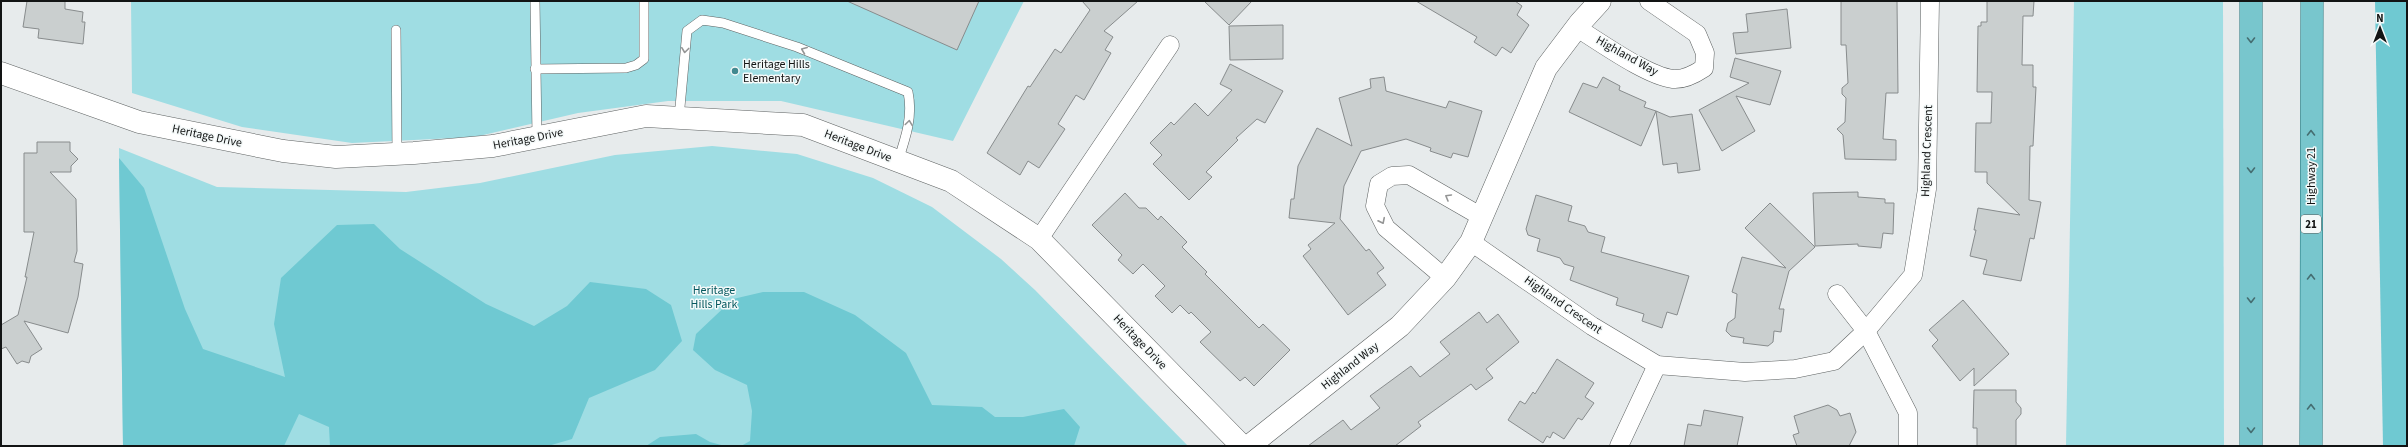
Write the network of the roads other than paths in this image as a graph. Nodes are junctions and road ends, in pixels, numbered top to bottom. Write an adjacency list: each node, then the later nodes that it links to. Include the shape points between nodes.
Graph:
1 (535, 1): 11 (lane)
2 (644, 1): 11 (lane, via 644,59 626,68)
3 (1600, 1): 8 (street, Highland Way)
4 (1649, 1): 8 (street, Highland Way, via 1697,34 1705,53 1704,68 1692,76 1673,79 1653,73)
5 (1930, 1): 22 (street, Highland Crescent, via 1927,189 1914,275)
6 (2251, 1): 28 (main road, one-way to 28)
7 (2312, 1): 29 (main road, Highway 21 / 21, one-way to 7)
8 (1577, 28): 17 (street, Highland Way, via 1546,68)
9 (396, 30): 15 (lane)
10 (1170, 45): 18 (street)
11 (536, 69): 14 (lane)
12 (1, 73): 15 (street, Heritage Drive, via 139,122 221,140 283,151 336,156)
13 (678, 118): 14 (street, Heritage Drive, via 646,116); 16 (street, Heritage Drive, via 804,125); 16 (lane, one-way to 13, via 909,127 911,105 908,92 797,47 723,23 702,20 687,31)
14 (537, 137): 15 (street, Heritage Drive, via 493,146)
15 (397, 154)
16 (898, 161): 18 (street, Heritage Drive, via 951,181)
17 (1482, 217): 19 (street, Highland Way); 20 (street, one-way to 20, via 1409,175 1392,176 1379,184 1375,206 1386,228)
18 (1038, 239): 24 (street, Heritage Drive)
19 (1471, 242): 20 (street, Highland Way); 23 (street, Highland Crescent, via 1592,326)
20 (1445, 278): 25 (street, Highland Way, via 1400,326)
21 (1837, 294): 22 (street)
22 (1866, 331): 23 (street, Highland Crescent, via 1834,361 1795,369 1745,372); 27 (street, via 1908,413)
23 (1657, 365): 26 (street)
24 (1242, 446)
25 (1249, 446)
26 (1619, 446)
27 (1908, 446)
28 (2251, 446)
29 (2311, 446)

